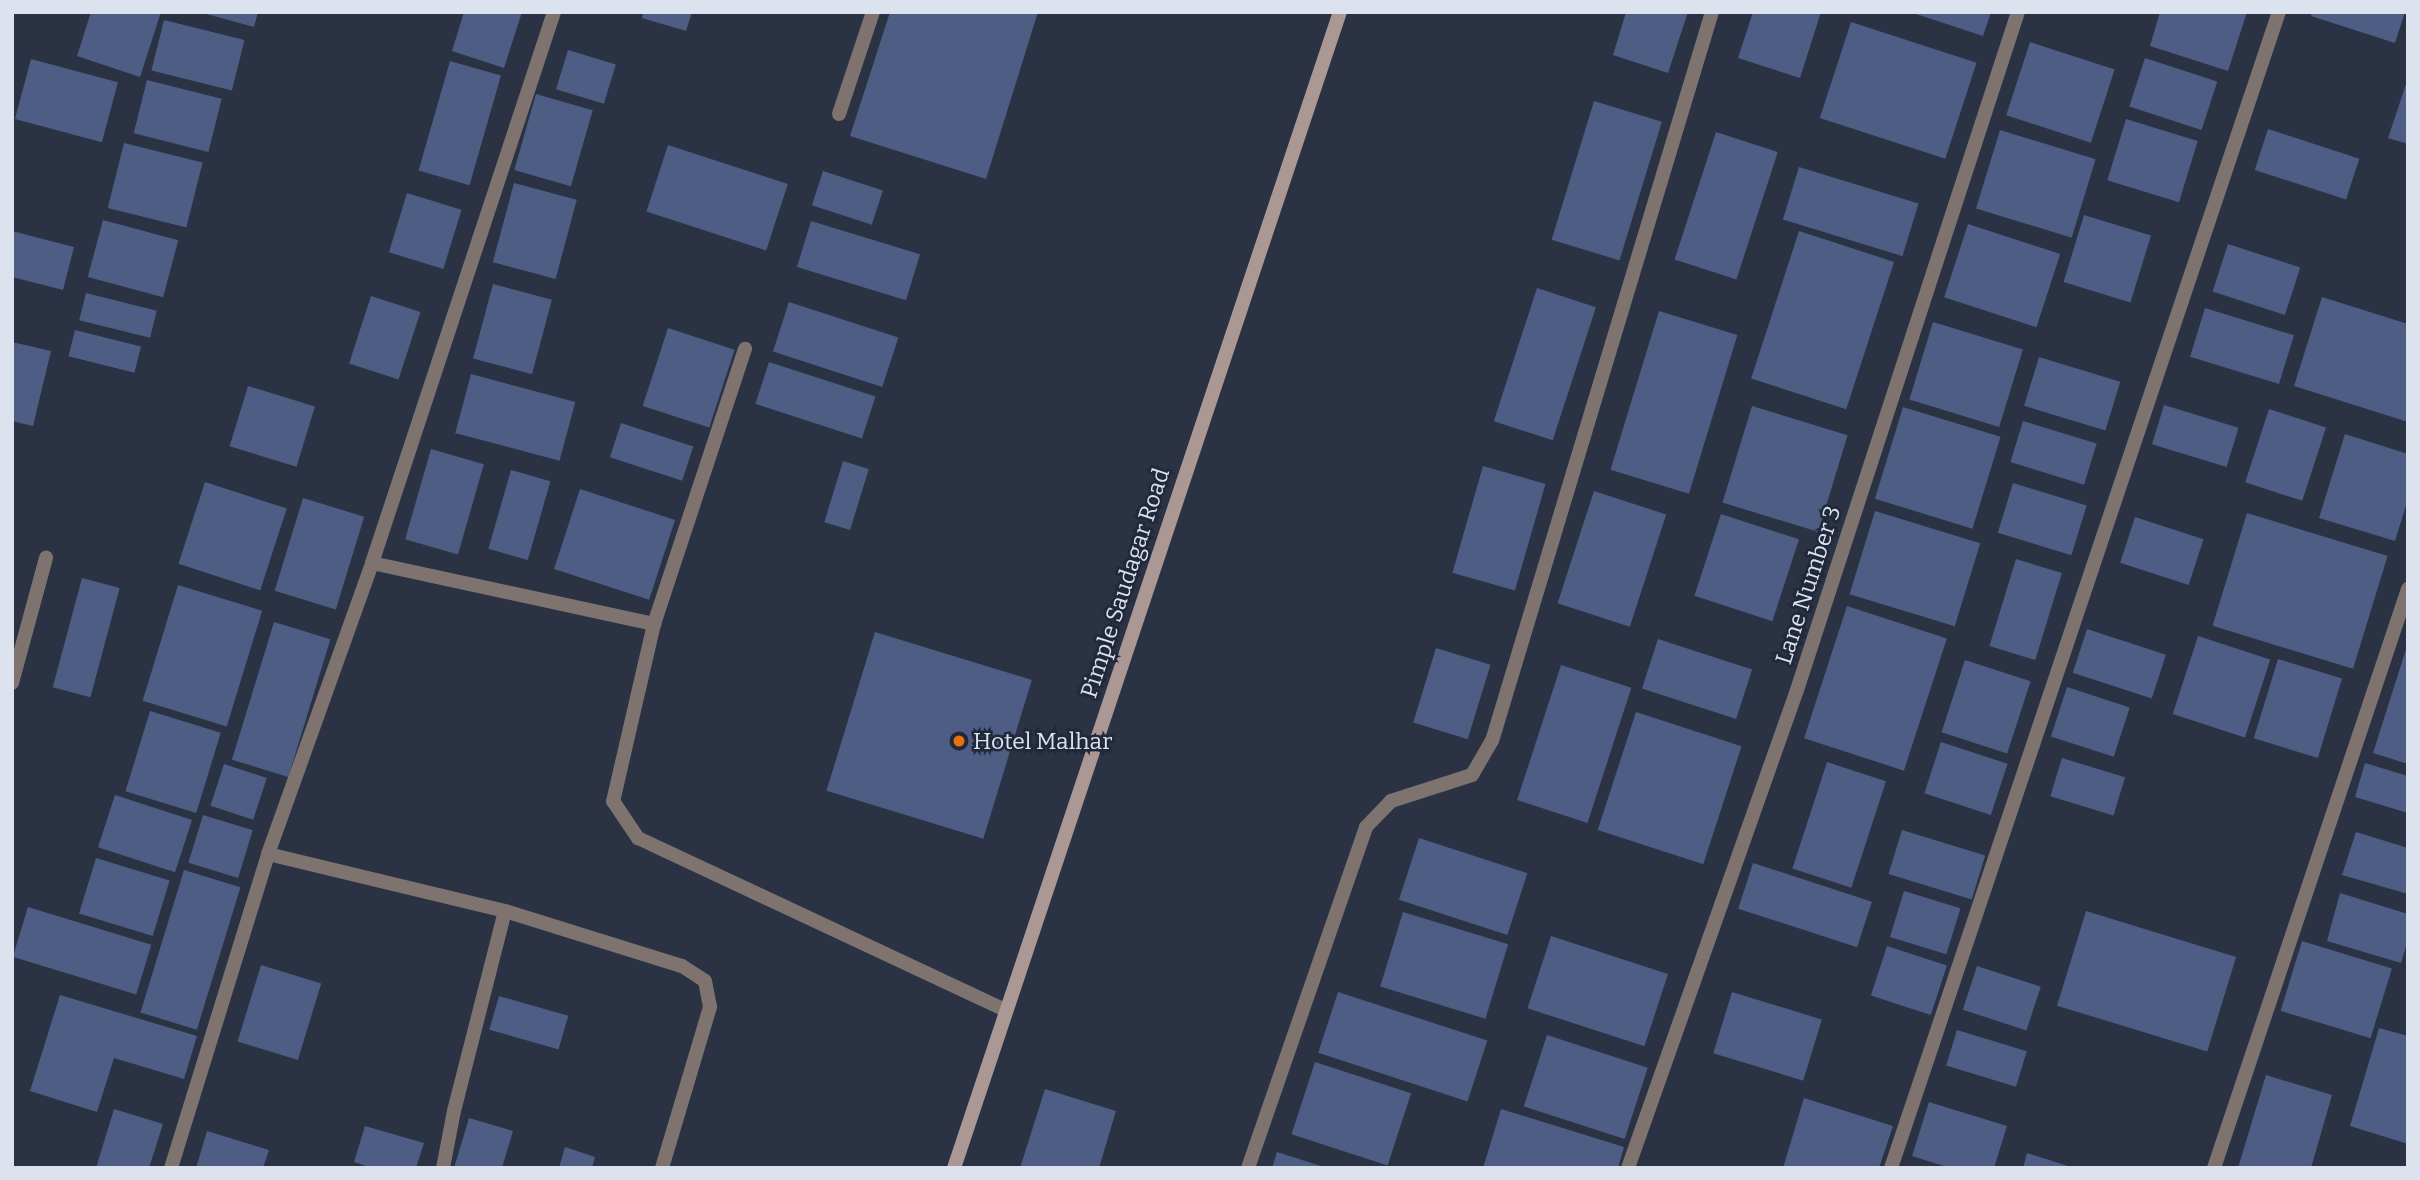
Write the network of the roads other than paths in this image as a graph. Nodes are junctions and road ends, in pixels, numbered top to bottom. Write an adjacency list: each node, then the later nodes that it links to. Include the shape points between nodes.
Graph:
1 (554, 12): 10 (street)
2 (873, 12): 7 (street)
3 (1340, 12): 16 (street, Pimple Saudagar Road)
4 (1712, 12): 21 (street, via 1492,741 1472,775 1391,801 1366,827)
5 (2018, 12): 22 (street, Lane Number 3, via 1797,690)
6 (2279, 12): 23 (street)
7 (839, 114)
8 (745, 349): 12 (street)
9 (46, 558): 13 (street)
10 (372, 563): 12 (street); 14 (street)
11 (2408, 589): 24 (street)
12 (654, 624): 16 (street, via 613,801 638,838)
13 (12, 683)
14 (268, 853): 15 (street); 17 (street)
15 (505, 911): 18 (street); 19 (street, via 682,966 705,981 710,1007)
16 (1006, 1010): 20 (street, Pimple Saudagar Road)
17 (171, 1168)
18 (443, 1168)
19 (662, 1168)
20 (954, 1168)
21 (1248, 1168)
22 (1628, 1168)
23 (1891, 1168)
24 (2214, 1168)

